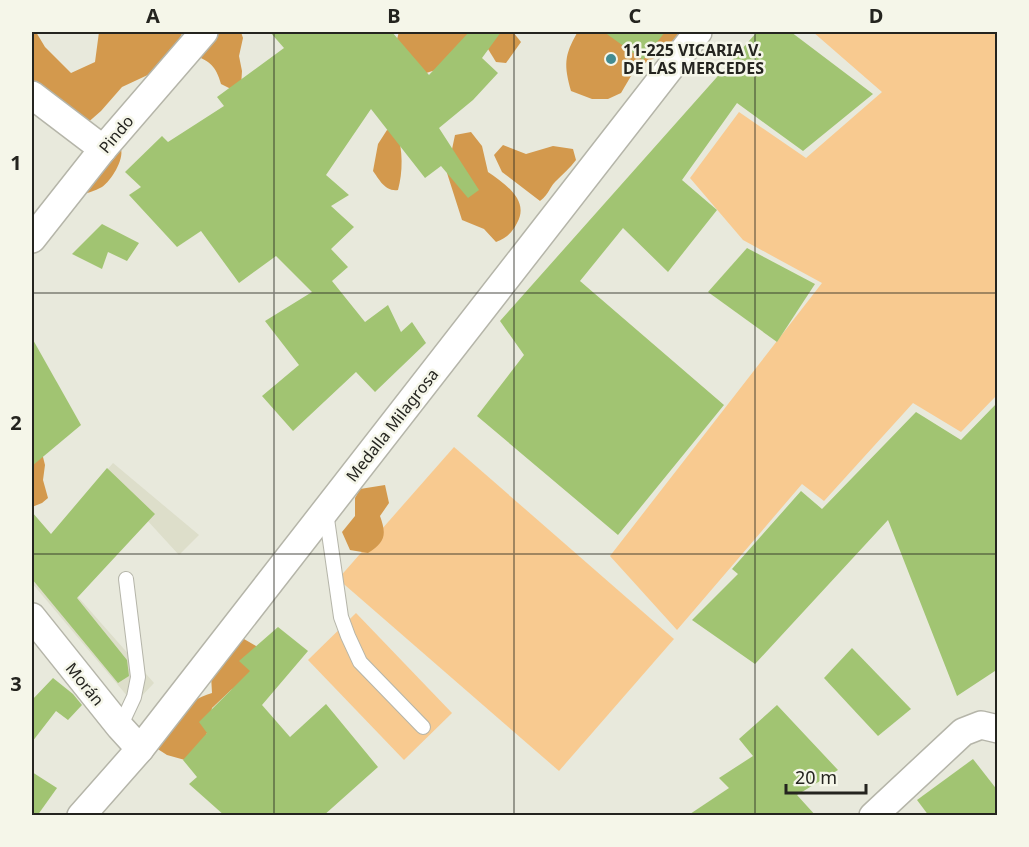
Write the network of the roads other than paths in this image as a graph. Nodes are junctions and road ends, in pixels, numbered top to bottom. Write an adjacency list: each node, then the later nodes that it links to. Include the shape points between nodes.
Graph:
1 (204, 32): 4 (street, Pindo)
2 (698, 32): 6 (street, Medalla Milagrosa)
3 (32, 95): 4 (street)
4 (103, 149): 5 (street, Pindo)
5 (32, 239)
6 (326, 510): 10 (lane, via 341,617 348,636 360,662); 12 (street, Medalla Milagrosa)
7 (126, 579): 9 (lane, via 138,677)
8 (32, 617): 9 (street, Morán)
9 (120, 728): 12 (street, Morán)
10 (423, 728)
11 (998, 729): 14 (street, via 981,725 963,732)
12 (140, 748): 13 (street, Medalla Milagrosa)
13 (81, 816)
14 (873, 816)

